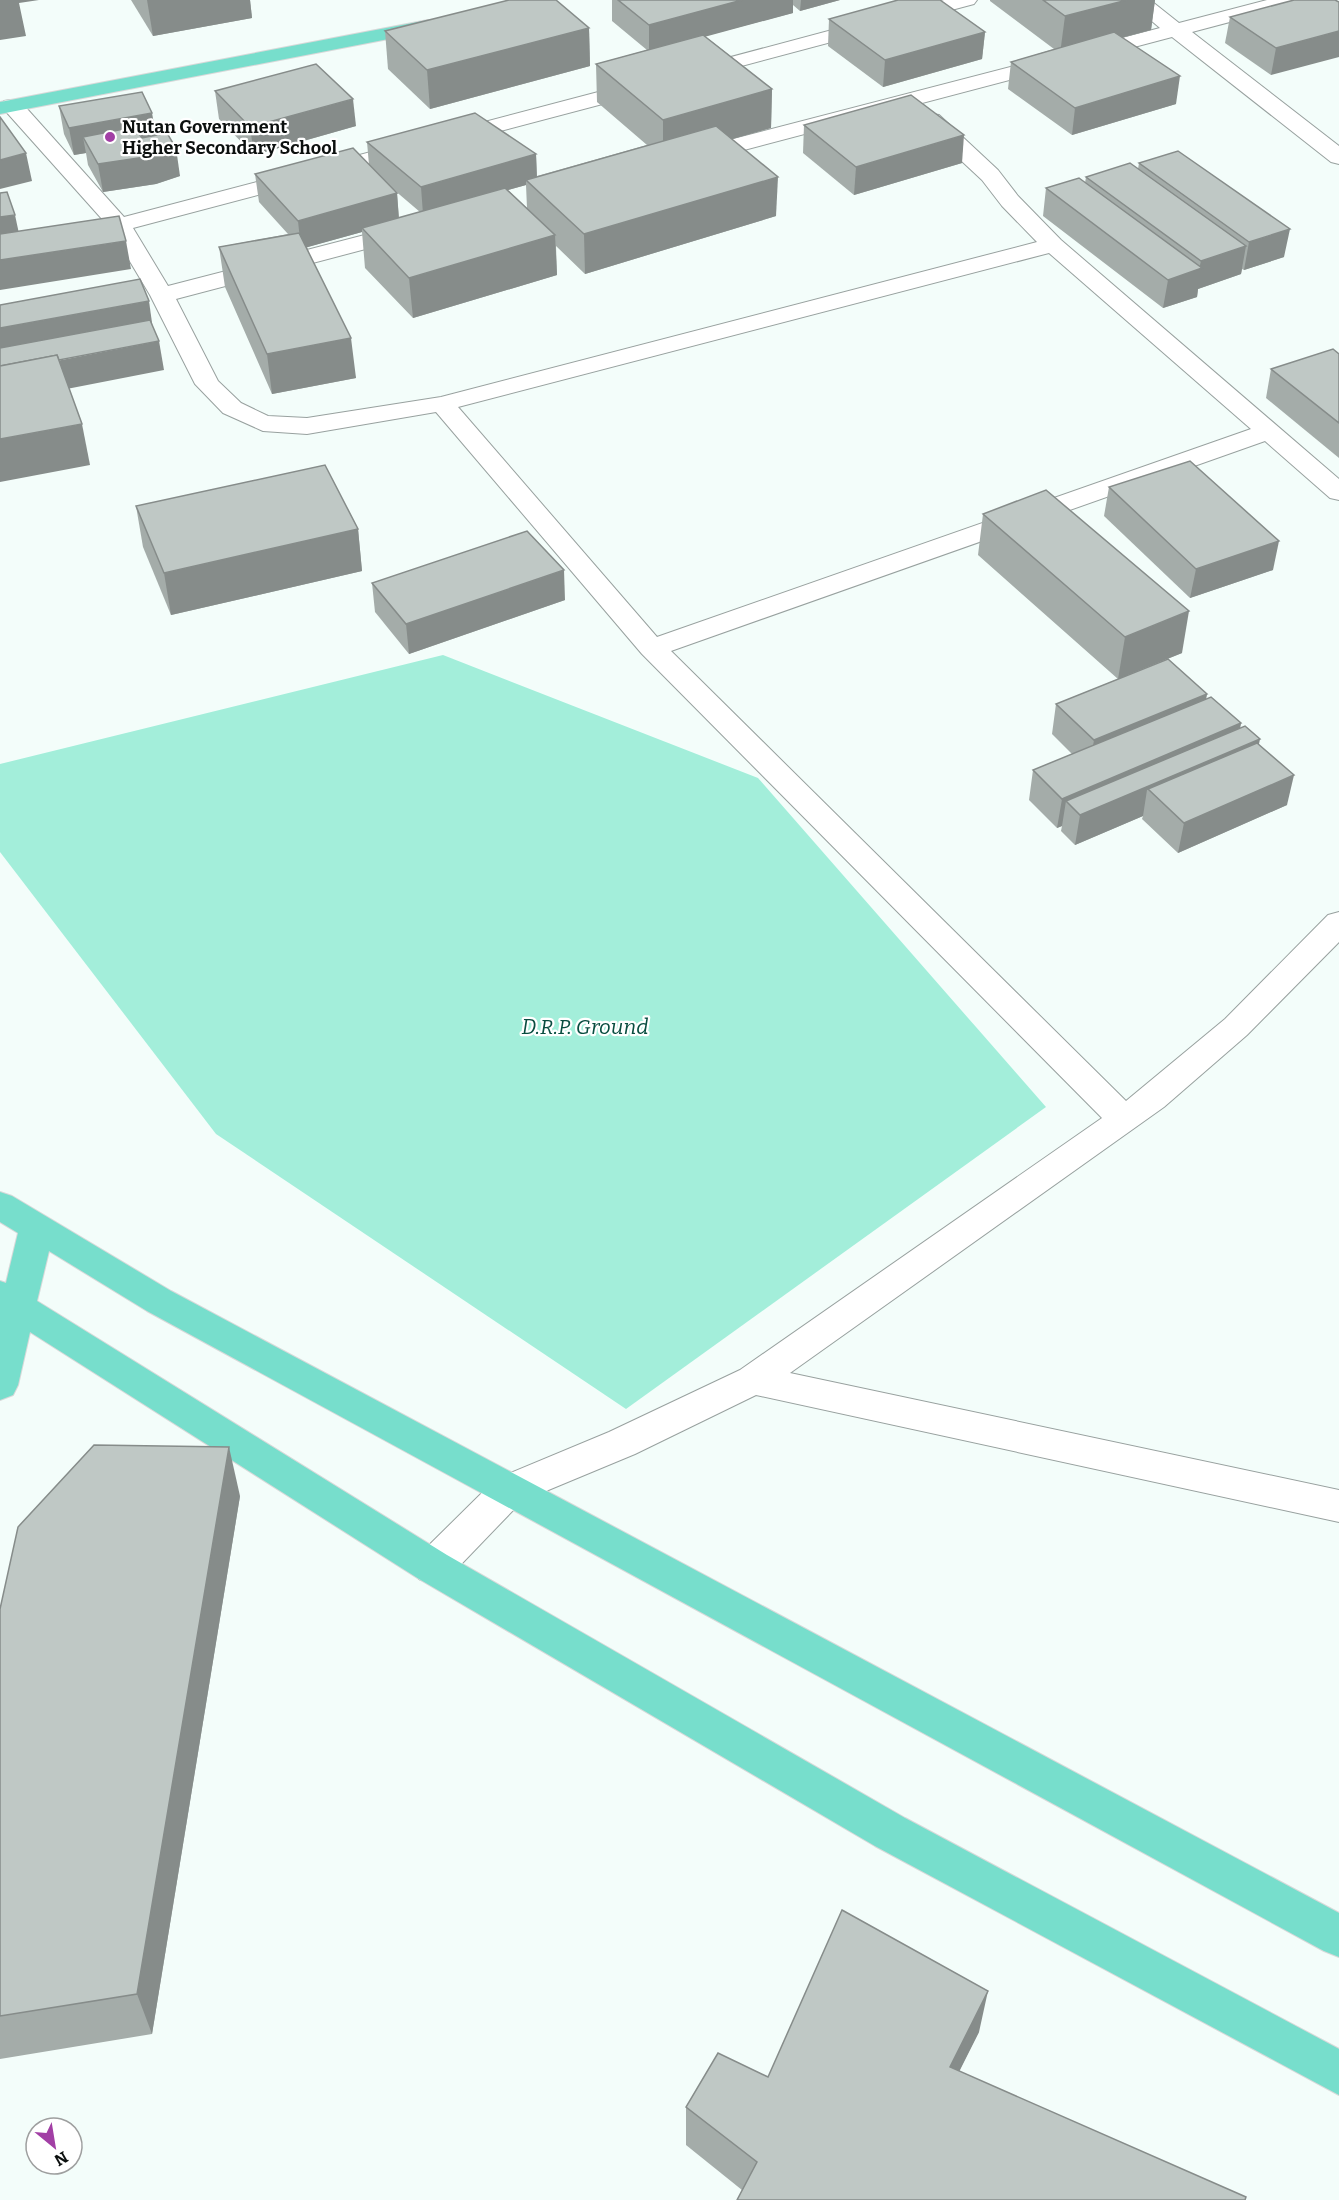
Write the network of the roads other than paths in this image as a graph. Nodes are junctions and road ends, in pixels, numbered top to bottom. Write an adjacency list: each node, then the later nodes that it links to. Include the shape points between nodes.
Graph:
1 (967, 0): 10 (lane)
2 (1137, 0): 5 (lane)
3 (1291, 0): 5 (lane)
4 (446, 22): 7 (main road)
5 (1178, 31): 6 (lane); 8 (lane)
6 (910, 100): 9 (lane); 12 (lane, via 990,175)
7 (6, 107): 10 (lane)
8 (1339, 157)
9 (680, 160)
10 (119, 225): 13 (lane)
11 (427, 226): 13 (lane)
12 (1053, 245): 14 (lane); 15 (lane)
13 (162, 295): 14 (lane, via 207,384 232,408 263,423 307,426)
14 (442, 404): 17 (lane)
15 (1268, 432): 16 (lane); 17 (lane)
16 (1339, 492)
17 (652, 648): 19 (lane)
18 (1339, 923): 19 (lane, via 1226,1034)
19 (1124, 1120): 23 (lane)
20 (0, 1205): 21 (main road)
21 (37, 1227): 22 (main road); 25 (main road, via 159,1301)
22 (9, 1300): 24 (main road); 27 (main road)
23 (753, 1380): 25 (lane, via 622,1443); 26 (lane)
24 (0, 1385)
25 (509, 1490): 27 (lane); 28 (main road)
26 (1339, 1506)
27 (433, 1567): 29 (main road, via 890,1832)
28 (1339, 1936)
29 (1339, 2073)

